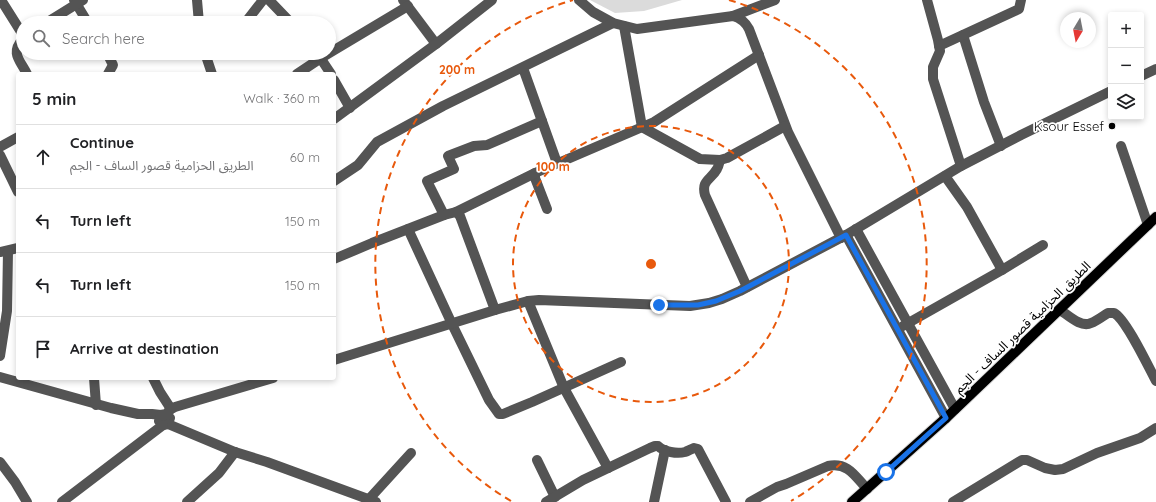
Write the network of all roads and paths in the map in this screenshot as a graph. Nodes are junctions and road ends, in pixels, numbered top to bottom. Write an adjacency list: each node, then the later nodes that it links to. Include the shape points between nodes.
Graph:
1 (1, 0): 19 (street)
2 (197, 0): 14 (street)
3 (263, 0): 15 (street)
4 (269, 0): 16 (street)
5 (492, 0): 22 (street)
6 (579, 0): 18 (street)
7 (775, 0): 17 (street)
8 (927, 0): 24 (street)
9 (1021, 0): 21 (street, via 1019,8)
10 (78, 1): 12 (street); 13 (street)
11 (405, 3): 22 (street); 23 (street)
12 (56, 16)
13 (85, 16)
14 (198, 16)
15 (250, 16)
16 (284, 16)
17 (732, 16): 20 (street, via 637,29); 25 (street, via 745,22)
18 (613, 24): 20 (street); 31 (street)
19 (16, 25)
20 (624, 26): 45 (street)
21 (963, 35): 24 (street); 47 (street)
22 (436, 44): 41 (street)
23 (336, 45)
24 (939, 46): 53 (street, via 932,80)
25 (759, 55): 44 (street); 45 (street, via 654,122)
26 (18, 60): 33 (street)
27 (110, 60): 34 (street, via 113,65)
28 (208, 60): 35 (street)
29 (313, 60): 36 (street)
30 (322, 60): 37 (street)
31 (523, 68): 43 (street); 56 (street, via 443,106 377,142 358,164)
32 (1156, 70): 38 (street)
33 (26, 72)
34 (109, 72)
35 (212, 72)
36 (299, 72)
37 (330, 72)
38 (1144, 75)
39 (336, 84): 41 (street)
40 (1108, 92): 47 (street)
41 (350, 108): 42 (street)
42 (336, 118)
43 (542, 121): 52 (street); 60 (street, via 487,145 474,146 448,156 454,169 427,181)
44 (785, 126): 51 (street); 65 (street)
45 (642, 127): 51 (street, via 700,159); 52 (street)
46 (16, 139): 49 (street)
47 (1001, 146): 53 (street)
48 (1121, 146): 62 (street)
49 (0, 147)
50 (0, 155): 57 (street)
51 (720, 160): 70 (street, via 718,168 706,182 705,195)
52 (558, 163): 54 (street)
53 (961, 166): 55 (street)
54 (535, 174): 58 (street); 59 (street)
55 (945, 176): 64 (street); 69 (street, via 967,206)
56 (336, 180)
57 (16, 188)
58 (547, 209)
59 (456, 212): 60 (street); 72 (street, via 460,216)
60 (444, 215): 63 (street)
61 (1156, 217): 62 (main road, الطريق الحزامية قصور الساف - الجم)
62 (1148, 225): 73 (main road, الطريق الحزامية قصور الساف - الجم)
63 (408, 229): 68 (street); 74 (street)
64 (856, 229): 65 (street); 75 (street)
65 (843, 236): 70 (street); 76 (street)
66 (1043, 245): 69 (street)
67 (9, 250): 77 (street, via 7,311)
68 (336, 258)
69 (1002, 270): 75 (street)
70 (747, 287): 71 (street, via 716,301 698,305)
71 (528, 301): 72 (street); 85 (street)
72 (495, 310): 74 (street)
73 (1060, 310): 84 (street, via 1086,325 1108,313 1115,314 1123,322); 87 (main road, الطريق الحزامية قصور الساف - الجم)
74 (452, 324): 78 (street); 85 (street, via 489,400 499,414)
75 (908, 324): 76 (street); 87 (street)
76 (898, 329): 89 (street)
77 (0, 356)
78 (336, 359)
79 (621, 362): 85 (street)
80 (0, 377): 86 (street)
81 (94, 380): 86 (street)
82 (154, 380): 88 (street, via 160,392)
83 (266, 380): 88 (street, via 182,405)
84 (1156, 381)
85 (564, 388): 96 (street)
86 (96, 404): 88 (street, via 138,414 144,418)
87 (955, 409): 89 (main road, الطريق الحزامية قصور الساف - الجم)
88 (165, 418): 92 (street); 101 (street)
89 (946, 418): 97 (main road, الطريق الحزامية قصور الساف - الجم)
90 (1156, 428): 108 (street, via 1140,438 1063,469 1045,468 1022,460)
91 (665, 450): 96 (street, via 655,446); 104 (street); 105 (street, via 684,452 698,449)
92 (235, 452): 99 (street); 102 (street, via 219,473)
93 (411, 453): 99 (street)
94 (537, 460): 98 (street)
95 (0, 462): 100 (street)
96 (608, 468): 98 (street, via 583,480)
97 (867, 489): 106 (street, via 847,468 834,465 777,487); 107 (main road, الطريق الحزامية قصور الساف - الجم)
98 (558, 498): 103 (street)
99 (373, 501)
100 (27, 502)
101 (62, 502)
102 (187, 502)
103 (546, 502)
104 (654, 502)
105 (726, 502)
106 (750, 502)
107 (852, 502)
108 (953, 502)

